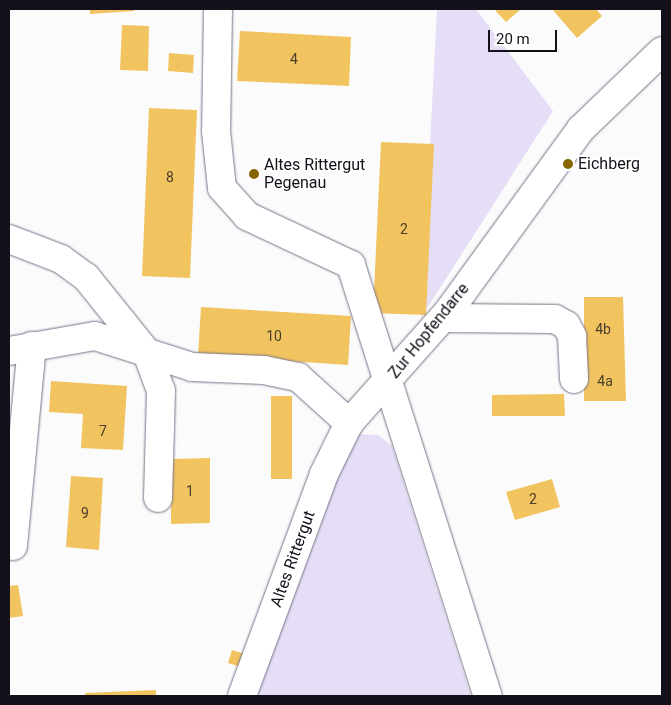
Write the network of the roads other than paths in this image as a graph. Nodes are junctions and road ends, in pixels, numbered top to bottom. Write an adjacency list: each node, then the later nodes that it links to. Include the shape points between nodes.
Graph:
1 (218, 9): 8 (street, via 216,131 222,188 246,216 351,265)
2 (662, 51): 4 (street, Zur Hopfendarre, via 581,129)
3 (9, 239): 6 (street, via 60,259 86,277)
4 (443, 318): 7 (street, via 555,319 566,325 572,336); 8 (street, Zur Hopfendarre)
5 (20, 348): 6 (street, via 95,336); 11 (street)
6 (147, 353): 9 (street, via 192,367 264,370 298,378); 10 (street, via 161,391)
7 (574, 379)
8 (387, 384): 9 (street, Altes Rittergut); 13 (street, Zur Hopfendarre)
9 (349, 423): 12 (street, Altes Rittergut, via 324,474)
10 (158, 498)
11 (13, 546)
12 (242, 696)
13 (488, 696)

